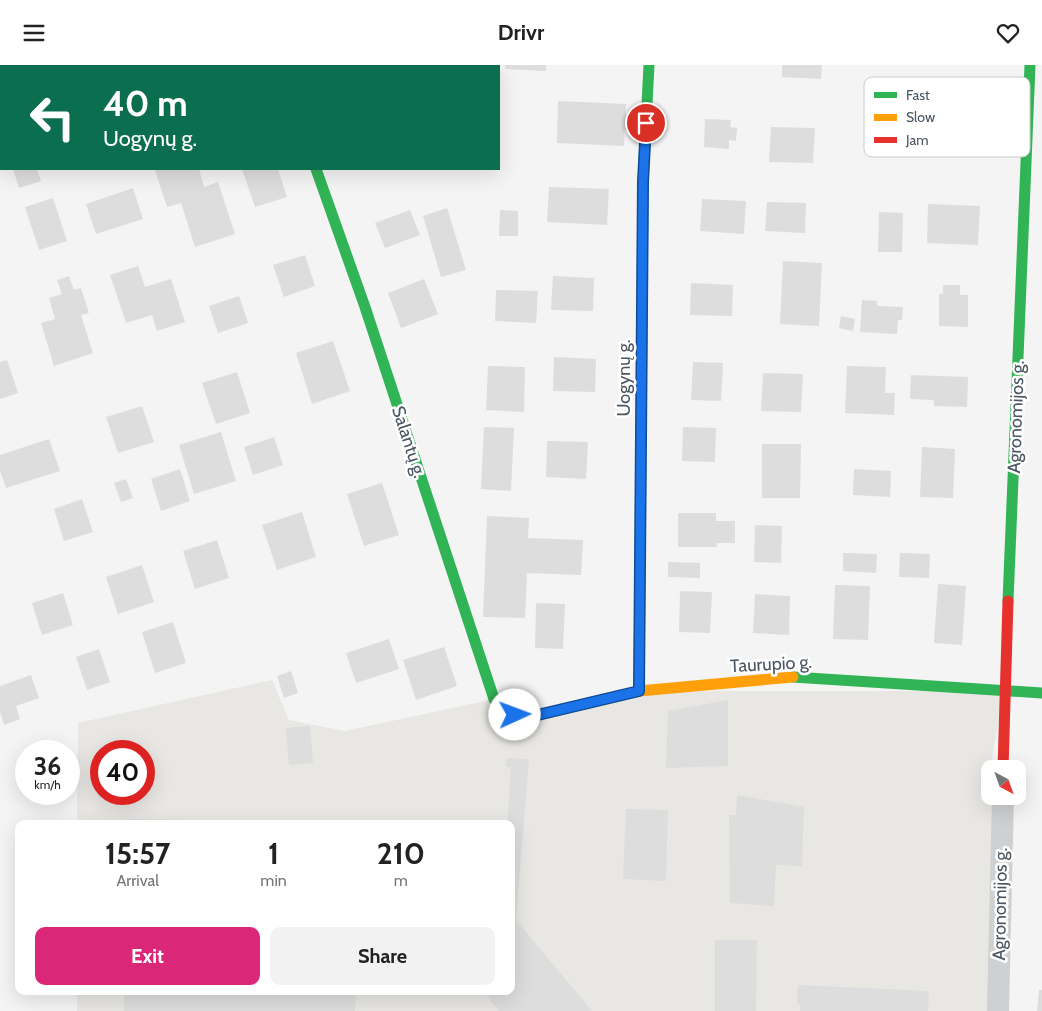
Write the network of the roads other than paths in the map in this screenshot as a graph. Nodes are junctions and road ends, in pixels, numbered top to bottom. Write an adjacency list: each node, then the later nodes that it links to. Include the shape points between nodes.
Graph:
1 (649, 65): 4 (street, Uogynų g., via 643,182)
2 (1026, 157): 5 (street, Agronomijos g.)
3 (316, 170): 7 (street, Salantų g., via 494,699)
4 (639, 691): 5 (street, Taurupio g., via 797,677); 7 (street, Taurupio g., via 525,718)
5 (1004, 691): 6 (street, Taurupio g.); 8 (street, Agronomijos g.)
6 (1042, 693)
7 (505, 713)
8 (1003, 760)
9 (1002, 805): 10 (street, Agronomijos g.)
10 (998, 1011)

